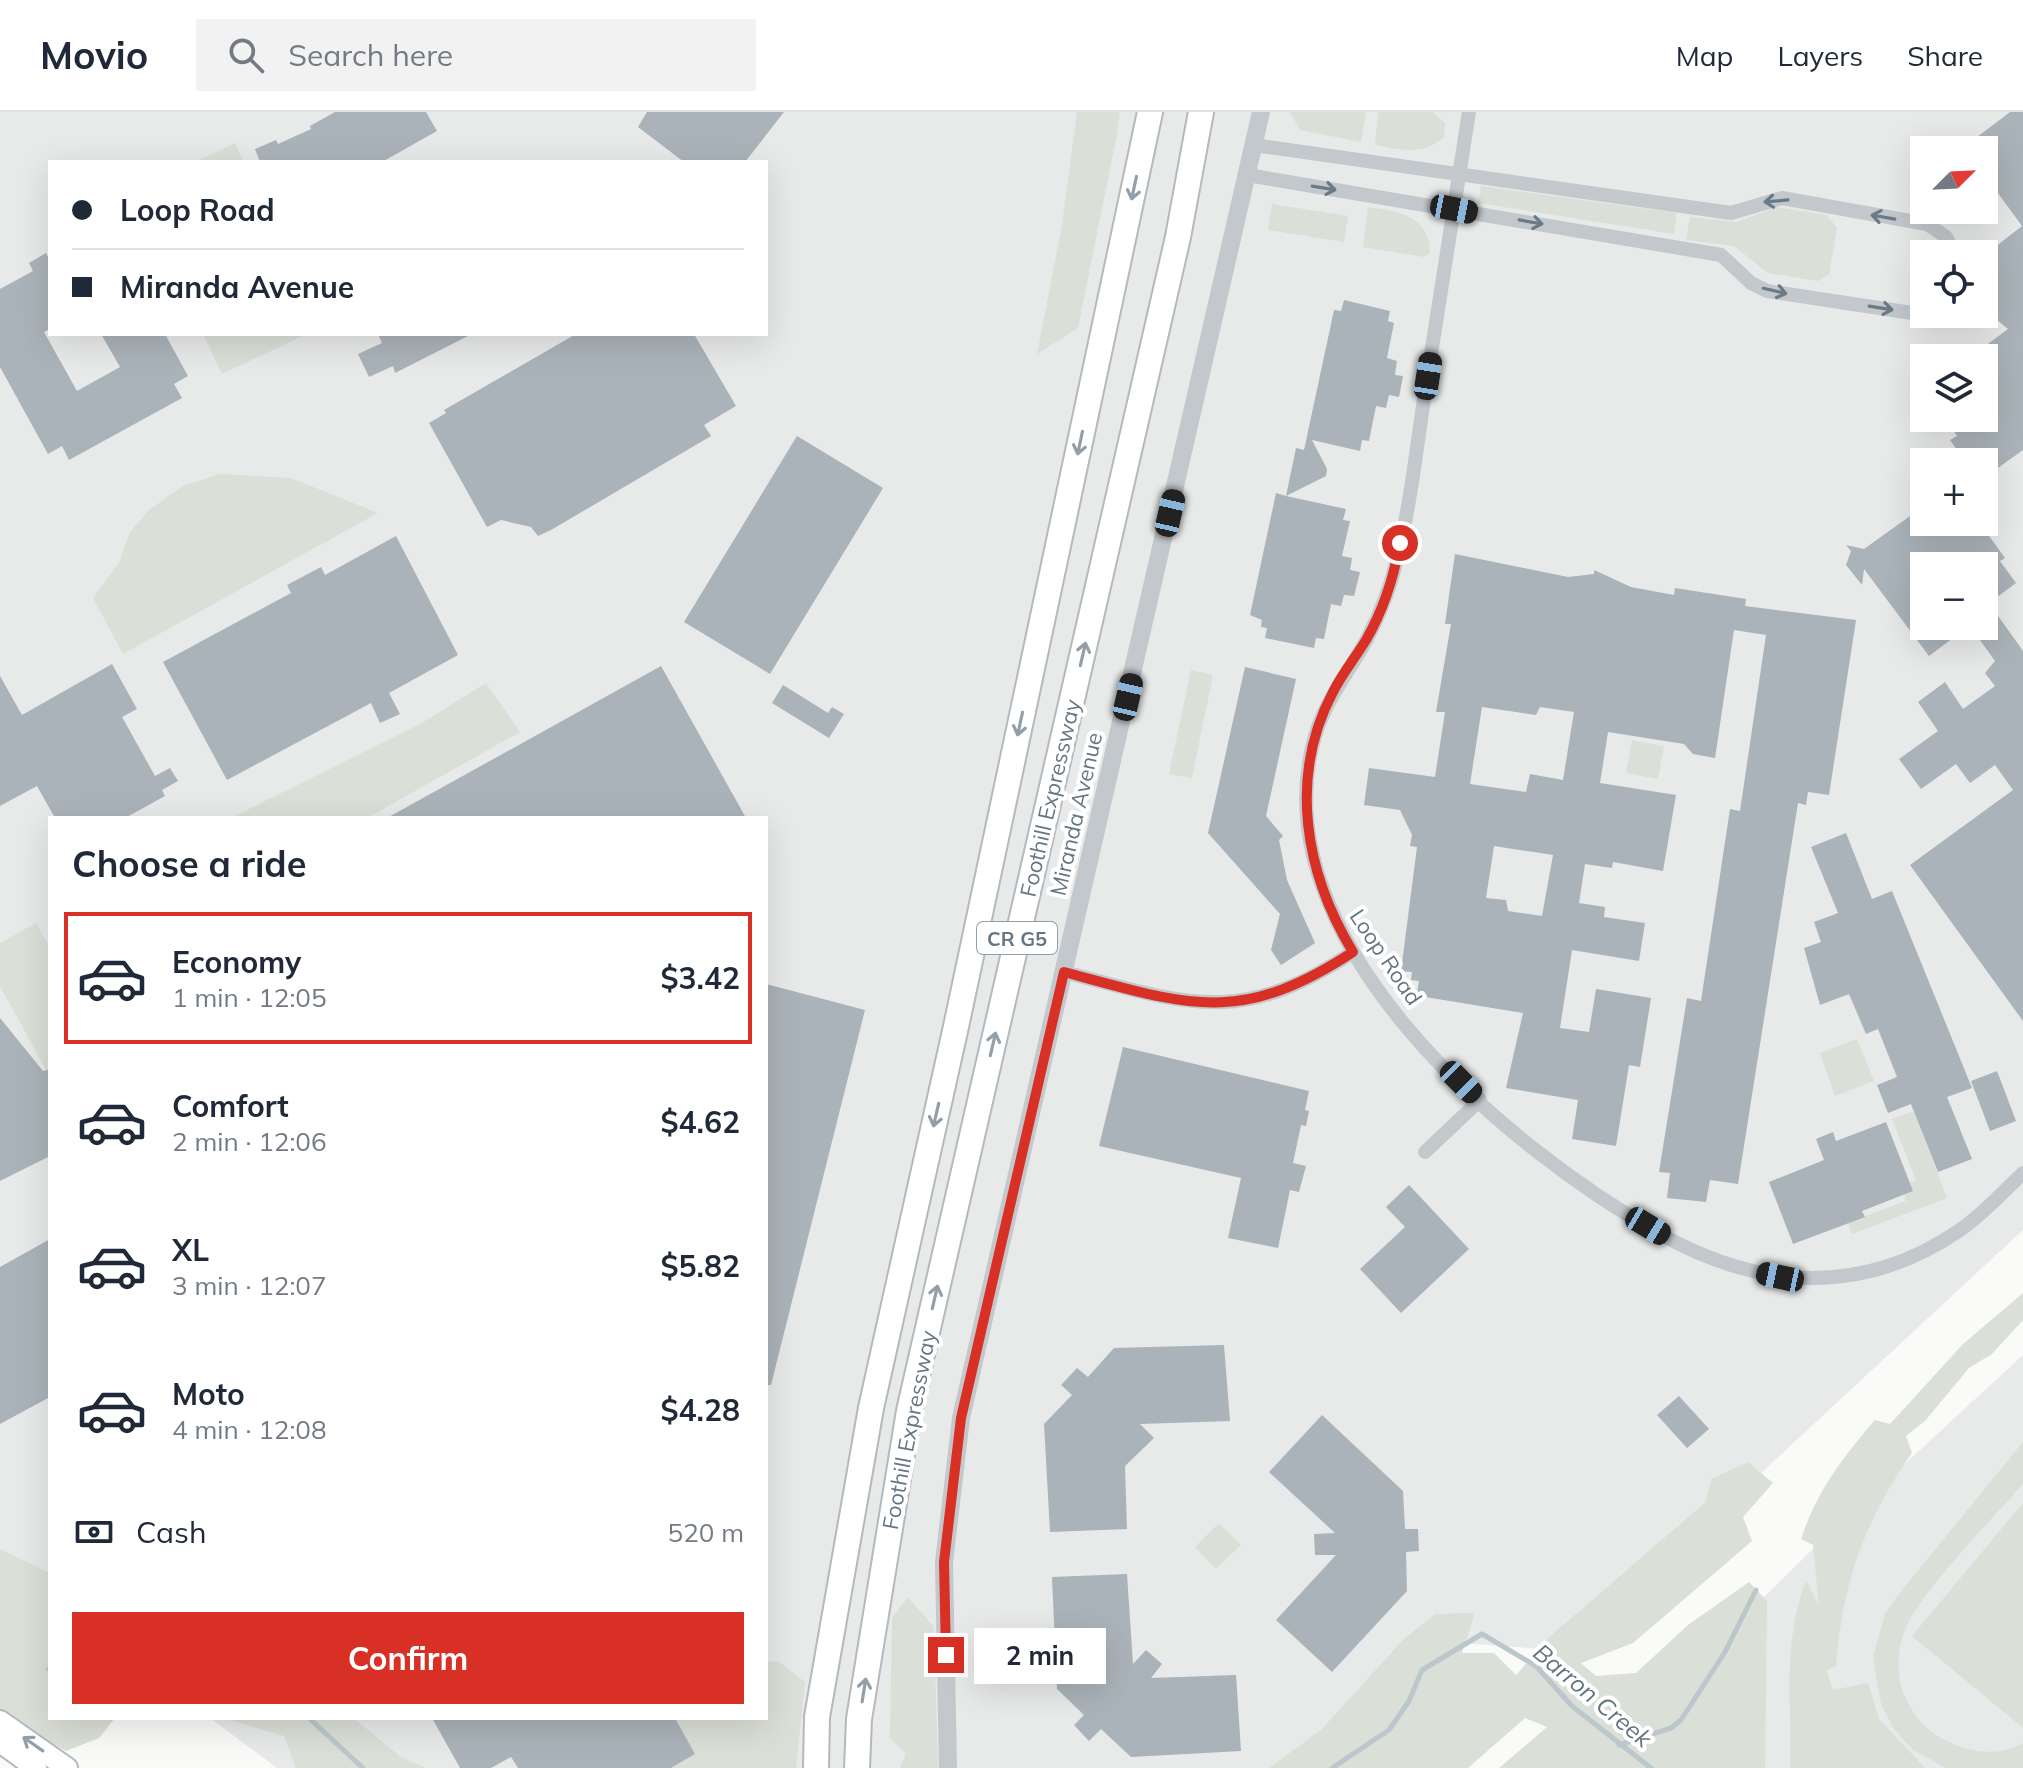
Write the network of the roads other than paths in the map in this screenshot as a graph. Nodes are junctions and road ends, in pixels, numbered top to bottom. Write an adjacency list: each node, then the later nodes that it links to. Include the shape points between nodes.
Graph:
1 (1150, 112): 20 (highway, Foothill Expressway / CR G5, one-way to 20, via 871,1408 817,1717)
2 (1201, 112): 21 (highway, Foothill Expressway / CR G5, one-way to 2, via 859,1719 909,1411 1178,237)
3 (1261, 112): 5 (street, Miranda Avenue)
4 (1469, 112): 7 (street, Loop Road)
5 (1254, 145): 6 (street, Miranda Avenue); 7 (street)
6 (1247, 175): 8 (street, one-way to 8); 12 (street, Miranda Avenue)
7 (1459, 175): 8 (street, Loop Road); 9 (street, one-way to 7, via 1927,224 1782,198 1731,213)
8 (1454, 209): 10 (street, one-way to 10, via 1721,255 1767,291); 11 (street, Loop Road, via 1397,562 1367,638 1332,692 1315,737 1306,790 1315,871 1333,919)
9 (1947, 240)
10 (1910, 313)
11 (1353, 952): 12 (street, via 1309,981 1233,1003 1197,1004); 13 (street, Loop Road, via 1400,1018)
12 (1064, 972): 22 (street, Miranda Avenue, via 961,1418 944,1562)
13 (1480, 1100): 14 (street); 15 (street, Loop Road, via 1541,1154 1664,1236 1723,1263 1780,1277 1833,1279 1900,1262 1963,1228)
14 (1425, 1152)
15 (2023, 1173)
16 (0, 1721): 19 (main road, one-way to 16)
17 (0, 1742): 18 (main road)
18 (36, 1768)
19 (66, 1768)
20 (816, 1768)
21 (857, 1768)
22 (948, 1768)

